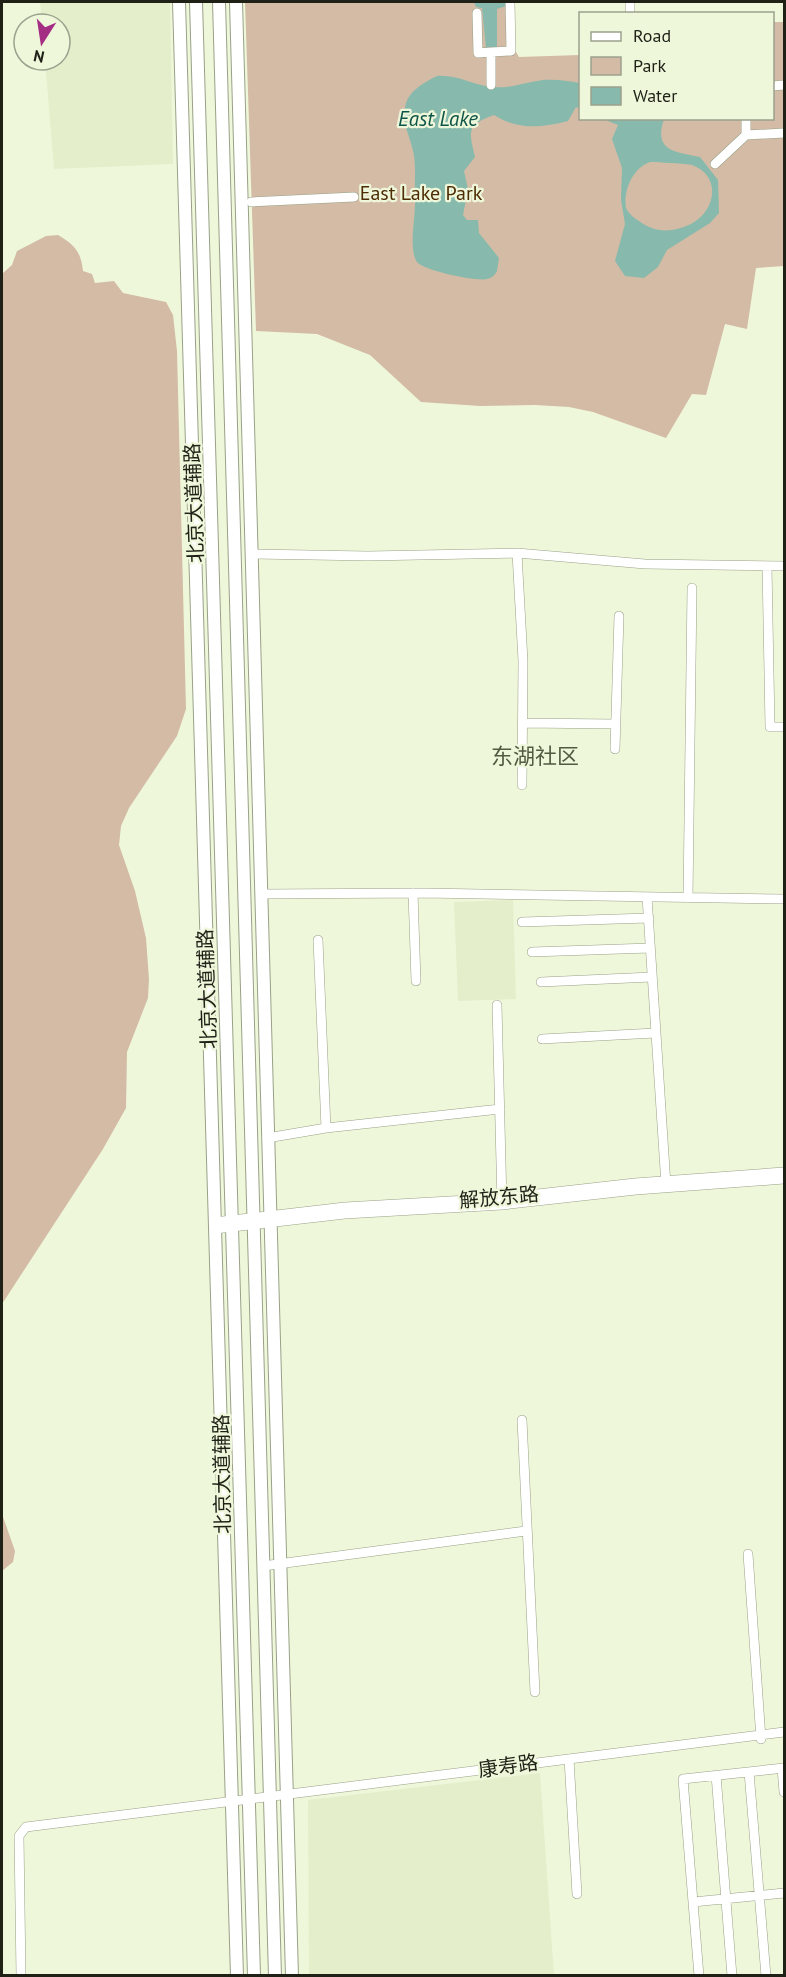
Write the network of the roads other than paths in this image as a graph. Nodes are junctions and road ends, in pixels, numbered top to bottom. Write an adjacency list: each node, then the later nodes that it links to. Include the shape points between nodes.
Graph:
1 (180, 2): 52 (main road, 北京大道辅路)
2 (196, 2): 51 (main road)
3 (219, 2): 50 (main road)
4 (236, 2): 16 (main road)
5 (510, 2): 7 (street, via 511,51)
6 (477, 12): 7 (street, via 478,53)
7 (491, 52): 8 (street)
8 (491, 85)
9 (746, 120): 11 (street)
10 (784, 133): 11 (street)
11 (746, 135): 12 (street)
12 (715, 164)
13 (354, 197): 14 (street)
14 (251, 202)
15 (517, 553): 16 (street); 17 (street, via 645,564); 21 (street)
16 (252, 554): 27 (main road)
17 (767, 566): 18 (street); 23 (street, via 770,726)
18 (784, 566)
19 (692, 588): 29 (street)
20 (619, 616): 22 (street)
21 (522, 723): 22 (street); 25 (street)
22 (616, 724): 24 (street)
23 (784, 727)
24 (615, 749)
25 (522, 785)
26 (413, 893): 27 (street); 28 (street); 37 (street)
27 (261, 894): 44 (main road)
28 (647, 897): 29 (street); 31 (street)
29 (688, 897): 30 (street)
30 (784, 899)
31 (649, 918): 32 (street); 34 (street)
32 (522, 922)
33 (318, 940): 43 (street)
34 (650, 948): 35 (street); 36 (street)
35 (532, 952)
36 (652, 977): 38 (street); 40 (street)
37 (416, 981)
38 (541, 982)
39 (496, 1005): 42 (street)
40 (655, 1033): 41 (street); 47 (street)
41 (542, 1039)
42 (500, 1109): 43 (street); 48 (street)
43 (326, 1128): 44 (street)
44 (267, 1138): 49 (main road)
45 (784, 1172): 47 (street, 解放东路)
46 (784, 1179): 47 (street, 解放东路)
47 (665, 1184): 48 (street, 解放东路)
48 (502, 1202): 49 (street, 解放东路)
49 (270, 1220): 50 (street, 解放东路); 56 (main road)
50 (255, 1221): 51 (street, 解放东路); 57 (main road)
51 (232, 1224): 52 (street, 解放东路); 69 (main road)
52 (215, 1225): 70 (main road, 北京大道辅路)
53 (522, 1420): 54 (street)
54 (526, 1532): 56 (street); 58 (street)
55 (748, 1554): 61 (street)
56 (280, 1563): 57 (street); 67 (main road)
57 (263, 1566): 68 (main road)
58 (536, 1692)
59 (784, 1732): 61 (street, 康寿路)
60 (784, 1736): 61 (street, 康寿路)
61 (761, 1737): 62 (street, 康寿路)
62 (569, 1761): 67 (street, 康寿路); 72 (street)
63 (784, 1768): 64 (street); 66 (street)
64 (749, 1772): 65 (street); 73 (street)
65 (716, 1775): 74 (street); 75 (street, via 683,1779)
66 (784, 1792)
67 (287, 1797): 68 (street, 康寿路); 80 (main road)
68 (270, 1799): 69 (street, 康寿路); 79 (main road)
69 (248, 1801): 70 (street, 康寿路); 78 (main road)
70 (231, 1803): 76 (street, 康寿路, via 26,1827 19,1836 18,1848); 77 (main road, 北京大道辅路)
71 (784, 1893): 73 (street)
72 (577, 1894)
73 (761, 1895): 74 (street); 83 (street)
74 (726, 1899): 75 (street); 82 (street)
75 (693, 1902): 81 (street)
76 (21, 1976)
77 (237, 1976)
78 (254, 1976)
79 (275, 1976)
80 (292, 1976)
81 (699, 1976)
82 (732, 1976)
83 (766, 1976)

